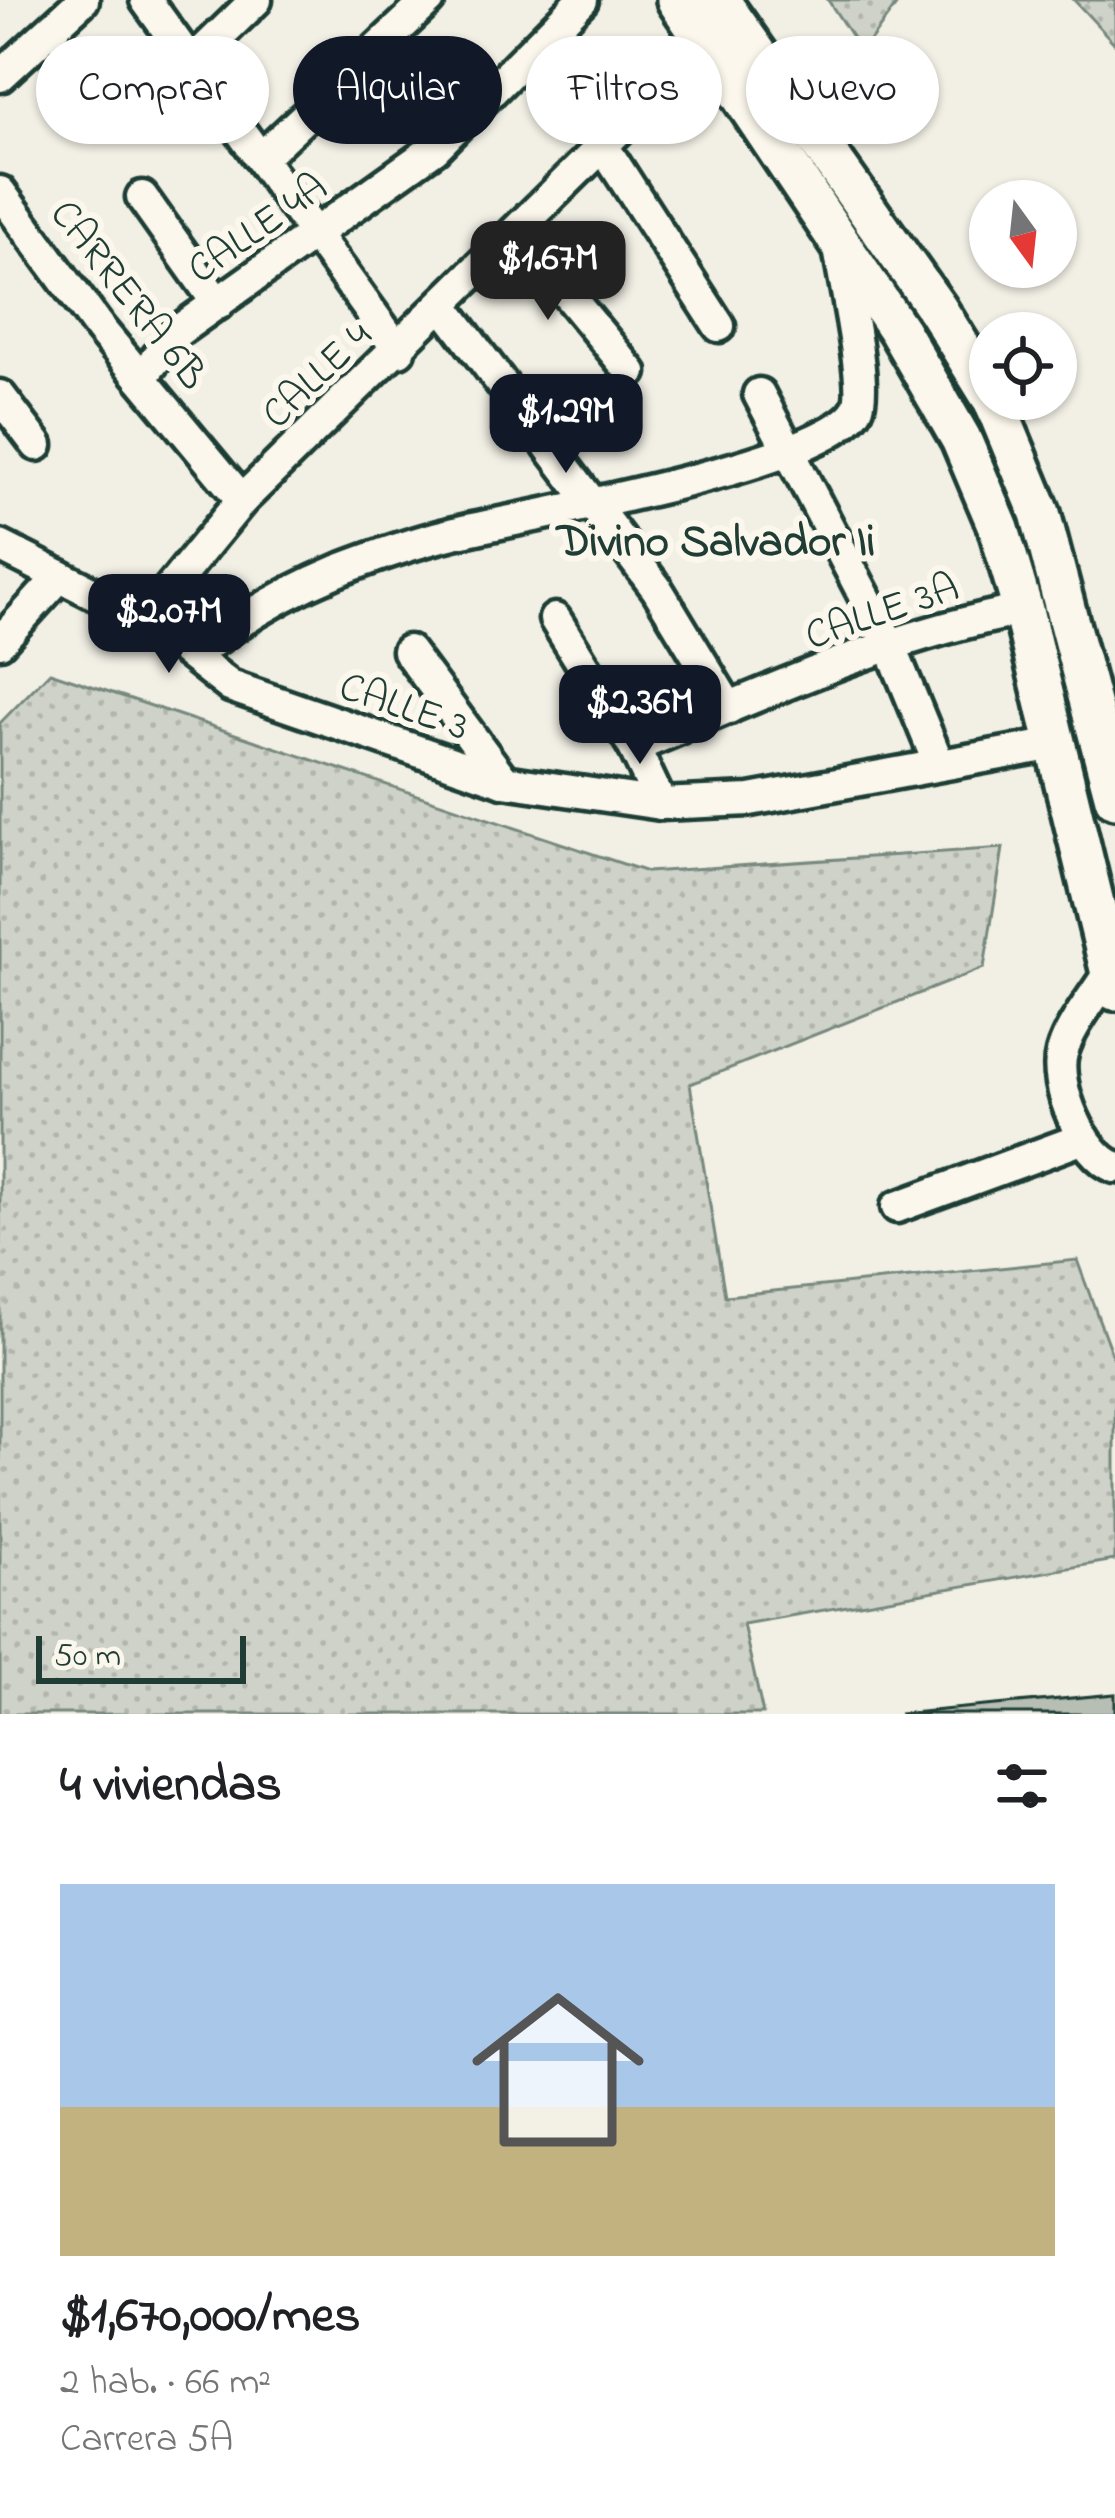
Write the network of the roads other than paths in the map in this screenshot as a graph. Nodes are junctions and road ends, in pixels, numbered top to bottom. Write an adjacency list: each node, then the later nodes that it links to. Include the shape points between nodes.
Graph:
1 (83, 0): 12 (street)
2 (146, 0): 8 (street)
3 (256, 0): 9 (street)
4 (429, 0): 15 (street)
5 (582, 0): 19 (street, CALLE 4A, via 435,148)
6 (677, 0): 10 (main road)
7 (719, 0): 25 (main road)
8 (170, 36)
9 (219, 36)
10 (701, 36)
11 (722, 68): 20 (main road)
12 (0, 76)
13 (252, 144): 15 (street)
14 (603, 146): 18 (street, CALLE 4); 23 (street)
15 (262, 157): 19 (street)
16 (0, 192): 27 (street, CARRERA 6B)
17 (142, 197): 21 (street)
18 (516, 232): 22 (street, CALLE 4); 26 (street)
19 (318, 235): 21 (street, CALLE 4A); 24 (street)
20 (838, 241): 32 (street, via 862,374 857,409); 37 (main road, via 961,439)
21 (218, 304): 27 (street, CALLE 4A, via 178,331)
22 (443, 306): 24 (street, CALLE 4); 34 (street)
23 (718, 326)
24 (399, 351): 33 (street, CALLE 4)
25 (969, 361)
26 (631, 372)
27 (141, 378): 33 (street, CARRERA 6B)
28 (759, 394): 32 (street)
29 (0, 397): 31 (street)
30 (1001, 420): 49 (main road, via 1040,514)
31 (37, 446)
32 (791, 451): 34 (street); 41 (street)
33 (242, 500): 38 (street, CALLE 4)
34 (595, 504): 43 (street, via 447,535 338,571 248,613); 44 (street)
35 (0, 546): 36 (street)
36 (60, 576): 38 (street); 40 (street)
37 (1023, 610): 41 (street, CALLE 3A); 45 (main road)
38 (146, 619): 43 (street)
39 (555, 619): 46 (street)
40 (0, 642)
41 (890, 645): 44 (street, CALLE 3A); 47 (street)
42 (408, 651): 48 (street)
43 (196, 654): 48 (street, CALLE 3, via 230,686)
44 (729, 708): 46 (street, CALLE 3A)
45 (1055, 744): 47 (street, CALLE 3); 51 (main road)
46 (634, 747): 50 (street)
47 (938, 761): 50 (street, CALLE 3, via 750,800)
48 (505, 781): 50 (street, CALLE 3)
49 (1115, 798)
50 (661, 804)
51 (1113, 981): 52 (street, via 1063,1049 1060,1071)
52 (1084, 1138): 53 (street); 54 (street)
53 (1115, 1167)
54 (897, 1207)

